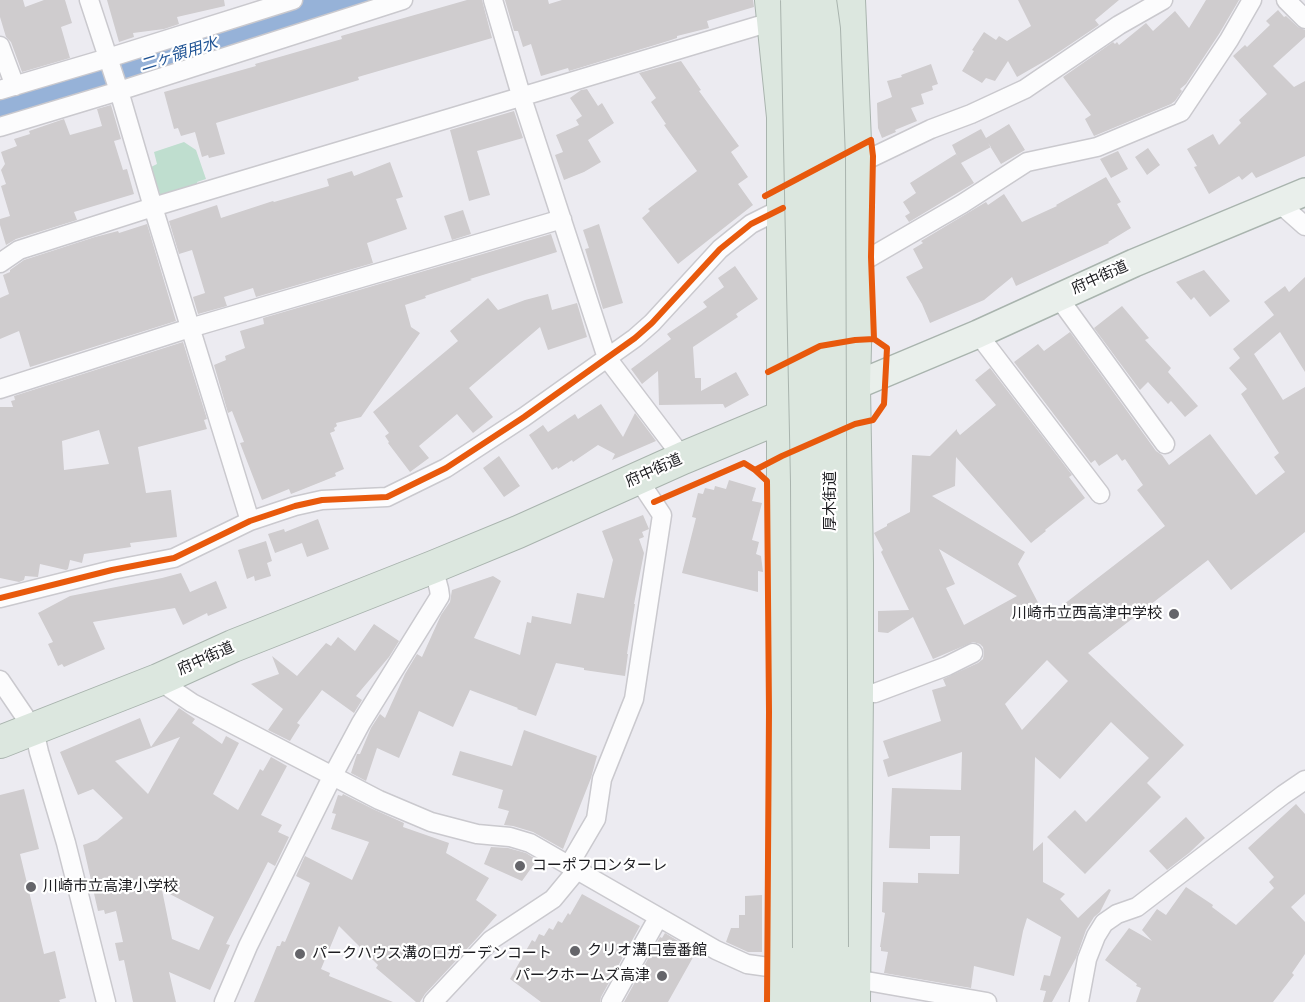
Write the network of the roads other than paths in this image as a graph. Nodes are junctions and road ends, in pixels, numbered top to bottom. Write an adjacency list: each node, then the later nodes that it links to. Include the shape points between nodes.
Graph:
1 (89, 0): 13 (street)
2 (293, 0): 13 (street)
3 (403, 0): 13 (street)
4 (493, 0): 15 (street)
5 (820, 0): 52 (highway, 厚木街道, bridge, via 829,159)
6 (849, 0): 17 (highway)
7 (1163, 0): 17 (street, via 1025,89)
8 (1252, 0): 25 (street, via 1182,112 1097,147 1027,162)
9 (1286, 0): 11 (street)
10 (781, 7): 15 (street); 21 (highway); 52 (highway, 厚木街道, bridge, via 807,482)
11 (1305, 19)
12 (0, 46): 14 (street)
13 (114, 75): 14 (street); 16 (street); 20 (street)
14 (7, 88)
15 (521, 95): 20 (street); 22 (street)
16 (0, 127)
17 (856, 165): 25 (highway)
18 (1305, 192): 19 (main road, 府中街道)
19 (1279, 203): 23 (street); 26 (main road, 府中街道)
20 (153, 207): 24 (street, via 19,250); 27 (street)
21 (783, 208): 29 (street, via 751,224 720,249 652,323); 32 (highway)
22 (562, 219): 27 (street); 29 (street)
23 (1305, 226)
24 (0, 263)
25 (857, 265): 30 (highway)
26 (1058, 297): 28 (main road, 府中街道); 33 (street)
27 (190, 328): 31 (street); 37 (street)
28 (978, 334): 30 (main road, 府中街道); 36 (street)
29 (607, 358): 34 (street); 37 (street, via 446,468 387,497 322,500)
30 (854, 386): 32 (highway, 府中街道); 38 (highway)
31 (0, 389)
32 (782, 417): 34 (highway, 府中街道); 39 (highway)
33 (1165, 444)
34 (683, 458): 35 (highway, 府中街道)
35 (638, 479): 40 (highway, 府中街道); 50 (street, via 662,515 634,699 602,779 596,819)
36 (1100, 494)
37 (250, 520): 41 (street, via 174,558)
38 (856, 563): 39 (highway, via 824,551 812,551 793,556); 45 (highway)
39 (783, 564): 53 (highway)
40 (433, 567): 44 (highway, 府中街道); 48 (street, via 440,596)
41 (0, 598)
42 (973, 653): 45 (street, via 875,693)
43 (0, 680): 46 (street)
44 (158, 680): 46 (highway, 府中街道); 48 (street, via 192,703)
45 (857, 692): 54 (highway)
46 (34, 730): 47 (highway, 府中街道); 55 (street)
47 (0, 742)
48 (332, 777): 50 (street, via 431,822 530,843); 56 (street)
49 (1305, 780): 63 (street, via 1137,907 1104,923 1087,959)
50 (573, 868): 51 (street); 57 (street, via 553,899 491,940)
51 (658, 918): 53 (street, via 747,964); 58 (street)
52 (821, 947): 60 (highway, 厚木街道); 61 (highway, 厚木街道)
53 (783, 969): 59 (highway)
54 (854, 991): 62 (street)
55 (106, 1002)
56 (224, 1002)
57 (433, 1002)
58 (611, 1002)
59 (783, 1002)
60 (808, 1002)
61 (832, 1002)
62 (987, 1002)
63 (1079, 1002)

